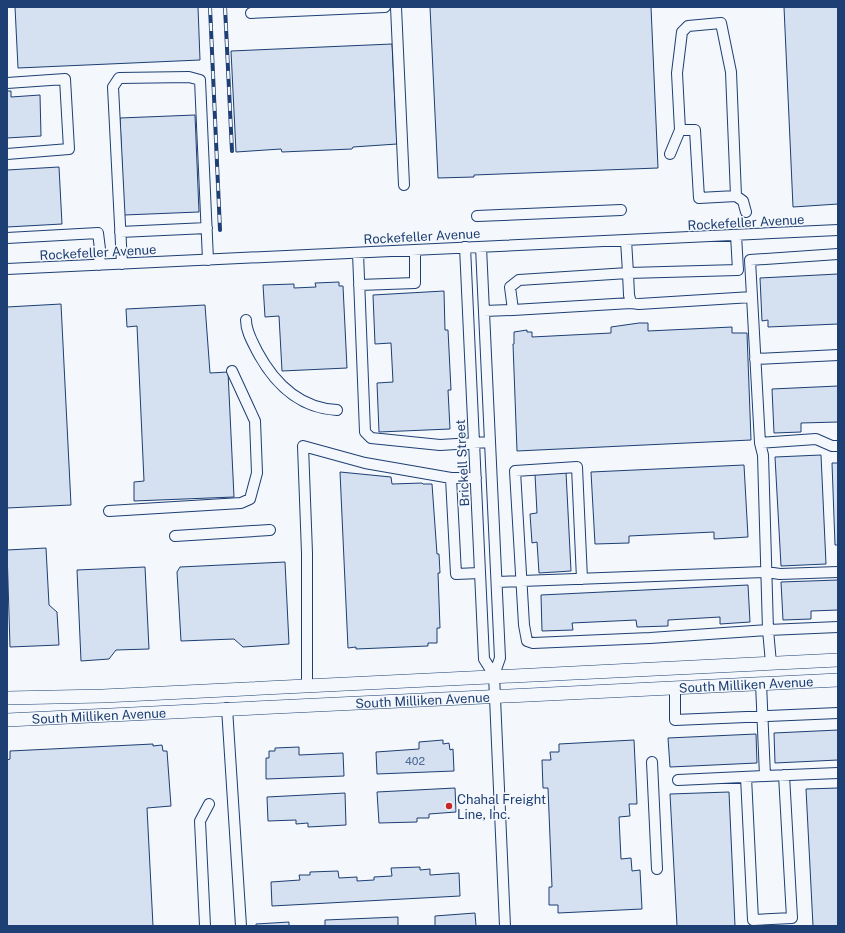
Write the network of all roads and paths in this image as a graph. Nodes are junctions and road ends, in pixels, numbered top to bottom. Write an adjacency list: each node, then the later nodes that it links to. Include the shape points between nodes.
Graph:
1 (385, 7): 3 (street)
2 (396, 7): 8 (street)
3 (251, 13)
4 (7, 83): 6 (street, via 65,79 69,149)
5 (680, 130): 7 (street); 9 (street, via 695,130 699,198); 9 (street, via 678,73 682,32 688,26 721,23 731,72)
6 (7, 154)
7 (670, 154)
8 (404, 185)
9 (736, 196): 11 (street, via 743,200)
10 (621, 210): 12 (street)
11 (746, 212)
12 (477, 216)
13 (207, 228): 15 (street); 15 (street, via 200,80 189,77 119,78 113,87); 24 (street)
14 (838, 230): 16 (street, Rockefeller Avenue)
15 (120, 232): 25 (street)
16 (736, 235): 18 (street, Rockefeller Avenue); 28 (street)
17 (7, 238): 26 (street, via 98,233)
18 (626, 240): 19 (street, Rockefeller Avenue); 30 (street)
19 (482, 246): 20 (street, Rockefeller Avenue); 35 (street, Brickell Street)
20 (465, 247): 21 (street, Rockefeller Avenue); 42 (street, Brickell Street)
21 (415, 250): 22 (street, Rockefeller Avenue); 31 (street, via 415,283)
22 (358, 252): 24 (street, Rockefeller Avenue); 31 (street)
23 (838, 254): 29 (street, via 750,260)
24 (208, 260): 25 (street, Rockefeller Avenue)
25 (122, 264): 26 (street, Rockefeller Avenue)
26 (99, 265): 27 (street, Rockefeller Avenue)
27 (7, 269)
28 (738, 270): 29 (street); 30 (street)
29 (750, 270): 32 (street)
30 (628, 273): 33 (street); 34 (street, via 519,280 510,287)
31 (359, 285): 42 (street, via 365,432 371,438 385,440 440,445)
32 (752, 297): 33 (street); 38 (street)
33 (631, 303): 34 (street)
34 (512, 310): 35 (street)
35 (484, 311): 41 (street, Brickell Street)
36 (246, 320): 40 (street, via 250,336 274,378 300,399 315,407)
37 (838, 355): 38 (street)
38 (755, 359): 43 (street)
39 (232, 371): 47 (street, via 254,421 257,473 250,499 241,503)
40 (337, 410)
41 (490, 442): 42 (street); 54 (street, Brickell Street)
42 (474, 443): 46 (street, Brickell Street)
43 (760, 443): 44 (street, via 816,439); 52 (street)
44 (838, 446)
45 (451, 478): 46 (street); 51 (street, via 456,574); 63 (street, via 365,464 303,446 307,553)
46 (476, 478): 51 (street, Brickell Street)
47 (109, 511)
48 (270, 530): 49 (street)
49 (174, 536)
50 (838, 572): 52 (street)
51 (480, 573): 60 (street, Brickell Street, via 484,659)
52 (765, 573): 53 (street); 57 (street)
53 (582, 579): 55 (street); 55 (street, via 577,468 515,471)
54 (497, 582): 55 (street); 60 (street, Brickell Street, via 500,658)
55 (521, 582): 57 (street, via 527,640 533,643)
56 (838, 627): 57 (street)
57 (768, 630): 59 (street)
58 (838, 660): 59 (main road, South Milliken Avenue)
59 (771, 663): 60 (main road, South Milliken Avenue)
60 (494, 675): 63 (main road, South Milliken Avenue); 65 (street, Brickell Street)
61 (838, 680): 62 (main road, South Milliken Avenue)
62 (761, 683): 64 (main road, South Milliken Avenue); 69 (street)
63 (307, 685): 66 (main road, South Milliken Avenue, via 103,696)
64 (675, 687): 65 (main road, South Milliken Avenue); 69 (street, via 675,720)
65 (495, 695): 67 (main road, South Milliken Avenue); 81 (street, Brickell Street)
66 (7, 698)
67 (227, 708): 70 (main road, South Milliken Avenue); 80 (street)
68 (838, 713): 69 (street)
69 (763, 716): 74 (street)
70 (7, 720)
71 (652, 762): 78 (street)
72 (838, 773): 73 (street)
73 (784, 775): 74 (street); 75 (street, via 792,918 753,920)
74 (765, 776): 75 (street)
75 (746, 777): 76 (street)
76 (678, 780)
77 (209, 804): 79 (street, via 200,821)
78 (657, 868)
79 (205, 926)
80 (241, 926)
81 (505, 926)

